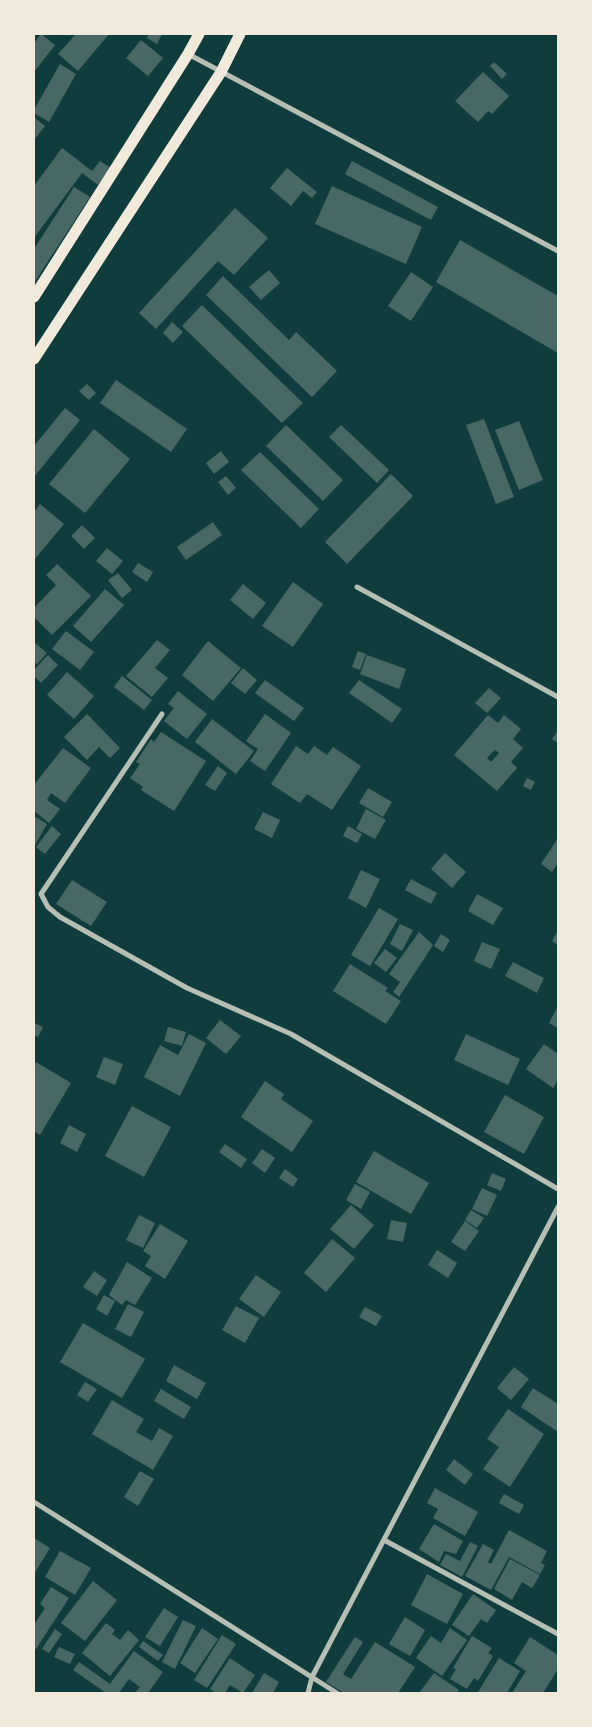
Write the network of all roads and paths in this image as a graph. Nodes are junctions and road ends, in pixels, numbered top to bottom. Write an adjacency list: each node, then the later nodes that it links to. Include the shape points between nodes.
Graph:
1 (199, 34): 3 (main road)
2 (240, 34): 4 (main road)
3 (188, 54): 4 (street); 6 (main road)
4 (221, 72): 5 (street); 7 (main road)
5 (558, 251)
6 (34, 297)
7 (34, 359)
8 (357, 587): 9 (street)
9 (558, 697)
10 (162, 714): 11 (street, via 41,894 48,907 60,917 187,988 291,1034)
11 (558, 1189)
12 (558, 1207): 14 (street)
13 (34, 1502): 16 (street)
14 (384, 1540): 15 (street); 16 (street)
15 (558, 1634)
16 (312, 1677): 17 (street); 18 (street)
17 (308, 1693)
18 (336, 1693)

